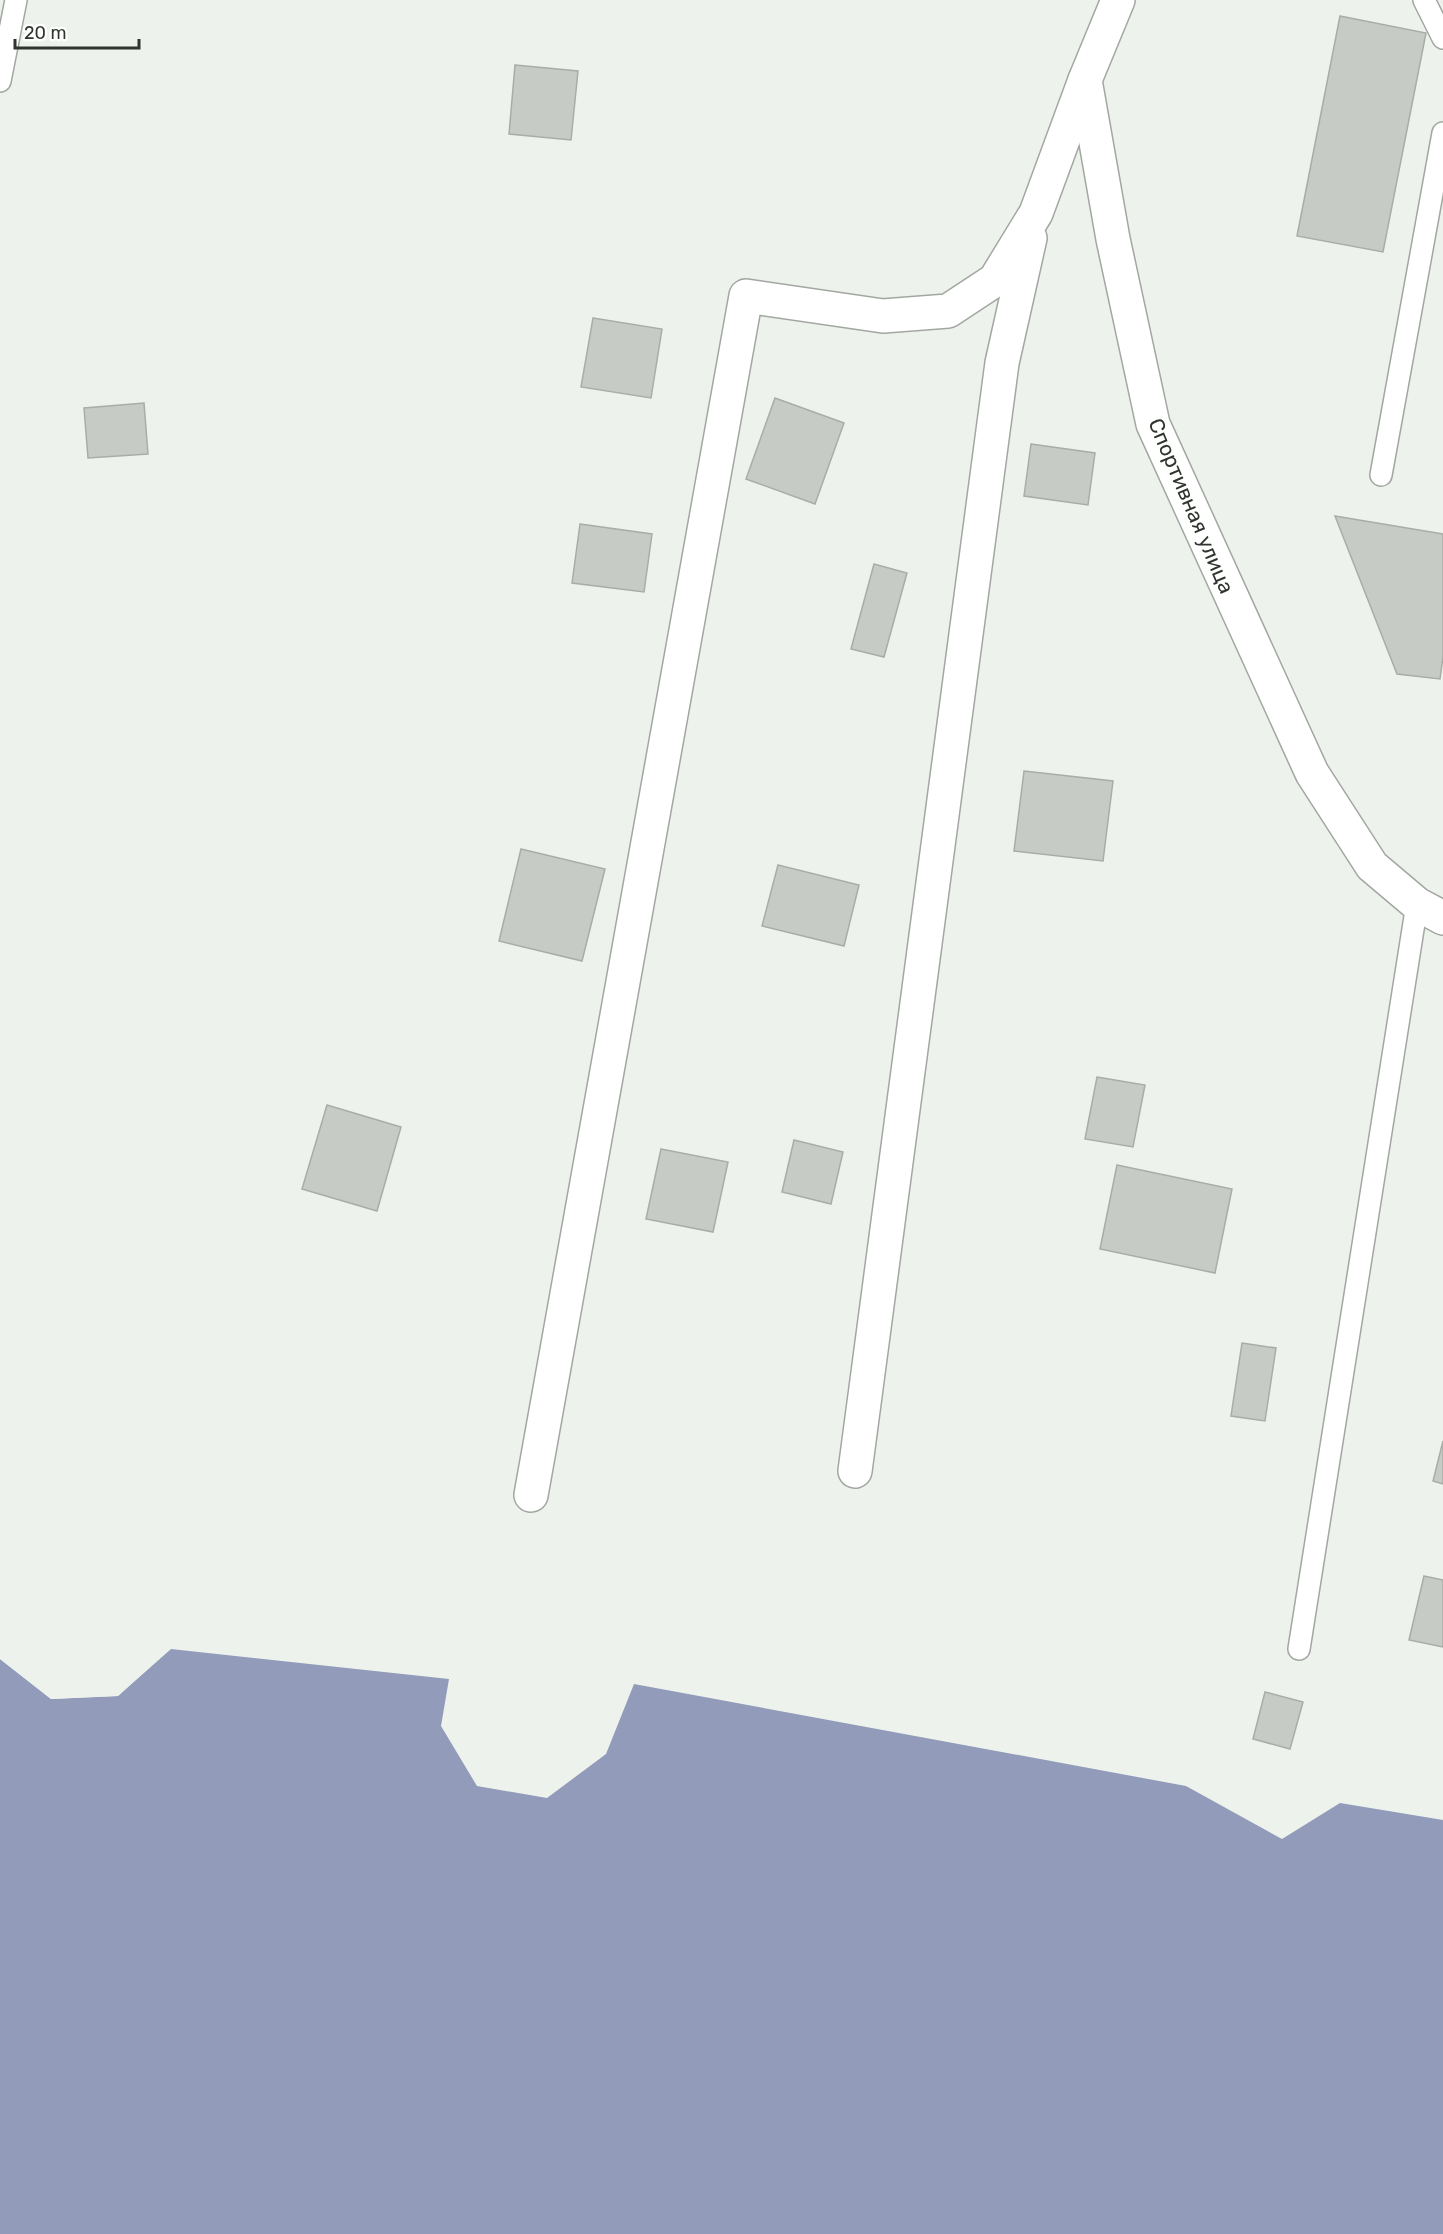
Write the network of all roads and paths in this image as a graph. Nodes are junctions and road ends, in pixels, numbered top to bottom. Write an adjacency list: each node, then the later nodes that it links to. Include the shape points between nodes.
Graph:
1 (16, 0): 6 (lane)
2 (1118, 0): 5 (street)
3 (1424, 0): 4 (lane)
4 (1443, 38)
5 (1084, 80): 9 (street); 12 (street, Спортивная улица, via 1153,424 1312,773 1372,866)
6 (0, 81)
7 (1443, 133): 8 (lane)
8 (1440, 169): 10 (lane)
9 (1036, 213): 13 (street, via 1002,363); 14 (street, via 995,280 948,312 883,316 746,296)
10 (1437, 219): 11 (lane)
11 (1381, 475)
12 (1430, 911): 15 (lane)
13 (855, 1471)
14 (531, 1495)
15 (1299, 1649)

